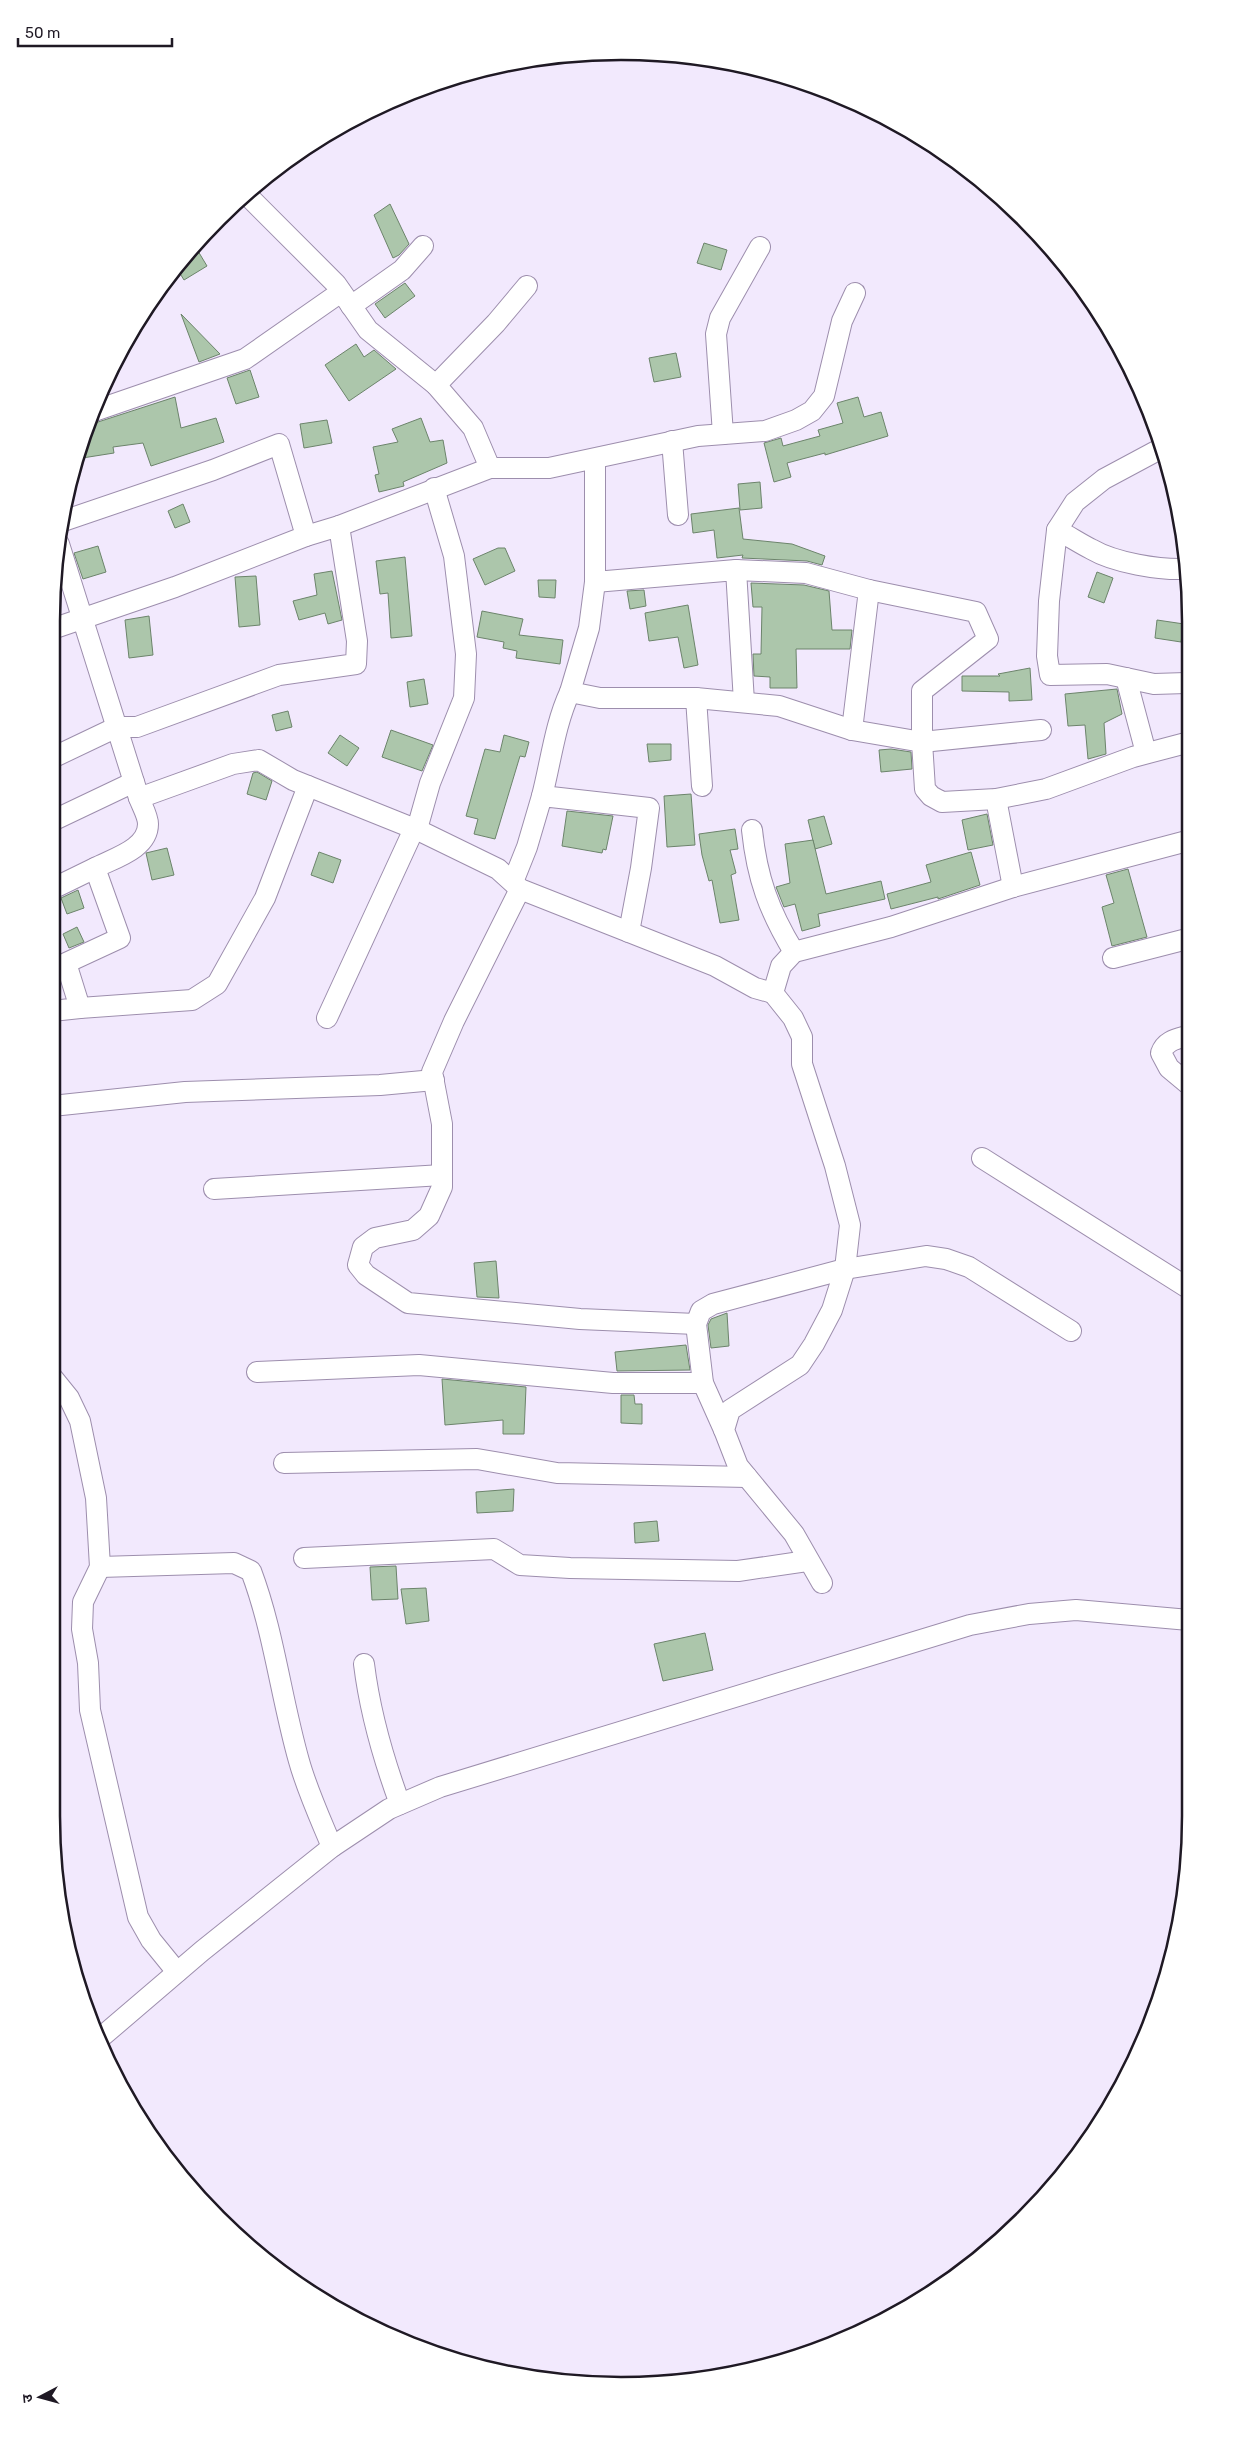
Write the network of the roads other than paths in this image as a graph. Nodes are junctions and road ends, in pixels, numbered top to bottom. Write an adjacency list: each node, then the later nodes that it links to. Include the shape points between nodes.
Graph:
1 (251, 199): 6 (street)
2 (423, 246): 6 (street, via 402,270)
3 (760, 247): 9 (street, via 720,318 716,334)
4 (527, 286): 7 (street)
5 (855, 293): 9 (street, via 842,321 824,396 812,411 765,431)
6 (346, 299): 7 (street, via 368,330); 8 (street, via 245,359)
7 (436, 385): 13 (street, via 473,428)
8 (102, 408)
9 (723, 434): 10 (street)
10 (672, 441): 12 (street); 15 (street)
11 (1155, 452): 18 (street, via 1104,479 1075,502)
12 (595, 459): 13 (street, via 549,468); 23 (street)
13 (490, 468): 14 (street)
14 (434, 488): 17 (street); 45 (street, via 454,556 466,654 464,698)
15 (678, 515)
16 (70, 519): 19 (street, via 279,444)
17 (339, 526): 19 (street); 32 (street, via 356,641 356,664 279,675 138,727)
18 (1057, 530): 21 (street, via 1092,550 1128,562); 27 (street, via 1047,656 1050,675 1107,674)
19 (306, 536): 25 (street)
20 (64, 560): 25 (street)
21 (1179, 569)
22 (736, 570): 23 (street); 24 (street, via 806,574); 31 (street)
23 (595, 582): 29 (street, via 589,628)
24 (869, 590): 33 (street); 35 (street, via 976,612 988,639 922,691)
25 (82, 620): 26 (street); 32 (street)
26 (60, 627)
27 (1126, 678): 28 (street, via 1154,684); 37 (street)
28 (1182, 683)
29 (570, 692): 30 (street, via 600,698); 42 (street, via 561,712)
30 (696, 698): 31 (street); 40 (street)
31 (744, 702): 33 (street, via 779,706)
32 (116, 727): 38 (street); 41 (street)
33 (852, 730): 35 (street)
34 (1041, 730): 35 (street)
35 (922, 742): 43 (street, via 925,789 931,796 942,802)
36 (1182, 744): 37 (street)
37 (1146, 753): 43 (street, via 1046,789)
38 (60, 754)
39 (308, 786): 41 (street, via 259,760); 45 (street); 57 (street, via 264,898 217,984 192,1000)
40 (702, 786)
41 (137, 790): 44 (street); 48 (street, via 148,822 146,837 139,845)
42 (542, 796): 50 (street); 52 (street, via 649,808)
43 (996, 799): 51 (street)
44 (60, 818)
45 (415, 829): 50 (street, via 498,869); 59 (street)
46 (752, 830): 54 (street, via 754,856 764,896 775,922)
47 (1182, 842): 51 (street)
48 (94, 868): 49 (street); 57 (street, via 120,938 66,963)
49 (60, 885)
50 (517, 885): 52 (street); 62 (street, via 432,1072)
51 (1013, 887): 54 (street, via 891,927)
52 (628, 932): 56 (street, via 715,966 755,988)
53 (1182, 940): 55 (street)
54 (794, 952): 56 (street, via 781,966)
55 (1113, 958)
56 (772, 993): 67 (street, via 793,1018 802,1037 802,1064 850,1225)
57 (80, 1008): 58 (street)
58 (60, 1010)
59 (327, 1018)
60 (1182, 1037): 61 (street, via 1170,1041 1161,1053 1169,1068)
61 (1182, 1079)
62 (434, 1080): 63 (street, via 185,1092); 65 (street, via 442,1124)
63 (60, 1105)
64 (982, 1158): 68 (street)
65 (442, 1175): 66 (street); 69 (street, via 442,1188 429,1216 413,1230 375,1238 363,1248 358,1265 366,1275 408,1302 580,1319)
66 (214, 1189)
67 (845, 1269): 69 (street, via 713,1304 701,1311); 70 (street, via 926,1256 946,1259 970,1267); 74 (street, via 832,1310 800,1365 730,1410)
68 (1182, 1284)
69 (696, 1324): 72 (street)
70 (1071, 1331)
71 (257, 1372): 72 (street, via 419,1365 613,1383)
72 (703, 1383): 74 (street)
73 (60, 1387): 79 (street, via 80,1421 96,1498)
74 (724, 1430): 76 (street, via 738,1466)
75 (284, 1463): 76 (street, via 477,1459 557,1473)
76 (747, 1477): 78 (street, via 794,1534)
77 (304, 1558): 78 (street, via 494,1549 520,1565 738,1571)
78 (807, 1560): 80 (street)
79 (100, 1567): 84 (street, via 234,1563 251,1571 263,1604 298,1759); 85 (street, via 83,1602 82,1629 88,1662 90,1710 138,1918)
80 (822, 1584)
81 (1182, 1619): 83 (street, via 1076,1610 1029,1614 970,1625 440,1787)
82 (364, 1664): 83 (street, via 383,1757)
83 (400, 1804): 84 (street)
84 (332, 1847): 85 (street)
85 (176, 1972): 86 (street)
86 (104, 2034)

